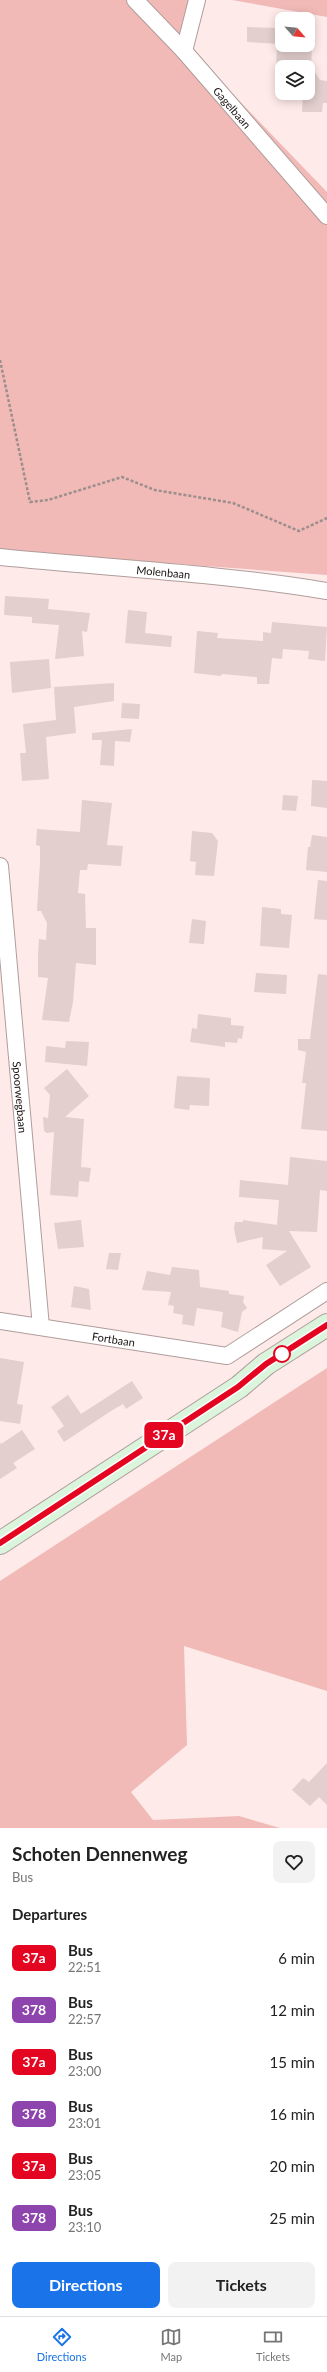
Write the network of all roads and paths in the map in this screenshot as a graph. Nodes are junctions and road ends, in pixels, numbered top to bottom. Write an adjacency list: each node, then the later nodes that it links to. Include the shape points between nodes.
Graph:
1 (135, 0): 3 (street, Gagelbaan)
2 (197, 0): 3 (street)
3 (184, 51): 4 (street, Gagelbaan)
4 (327, 216)
5 (0, 360): 6 (path, via 30,502 48,500 122,477 155,490 233,503 299,531)
6 (327, 518)
7 (0, 557): 8 (street, Molenbaan, via 214,575)
8 (327, 592)
9 (0, 866): 13 (street, Spoorwegbaan)
10 (327, 1291): 13 (street, Fortbaan, via 227,1356)
11 (0, 1321): 13 (street, Fortbaan)
12 (327, 1326): 14 (main road, via 266,1364 232,1391)
13 (41, 1327)
14 (0, 1543)

